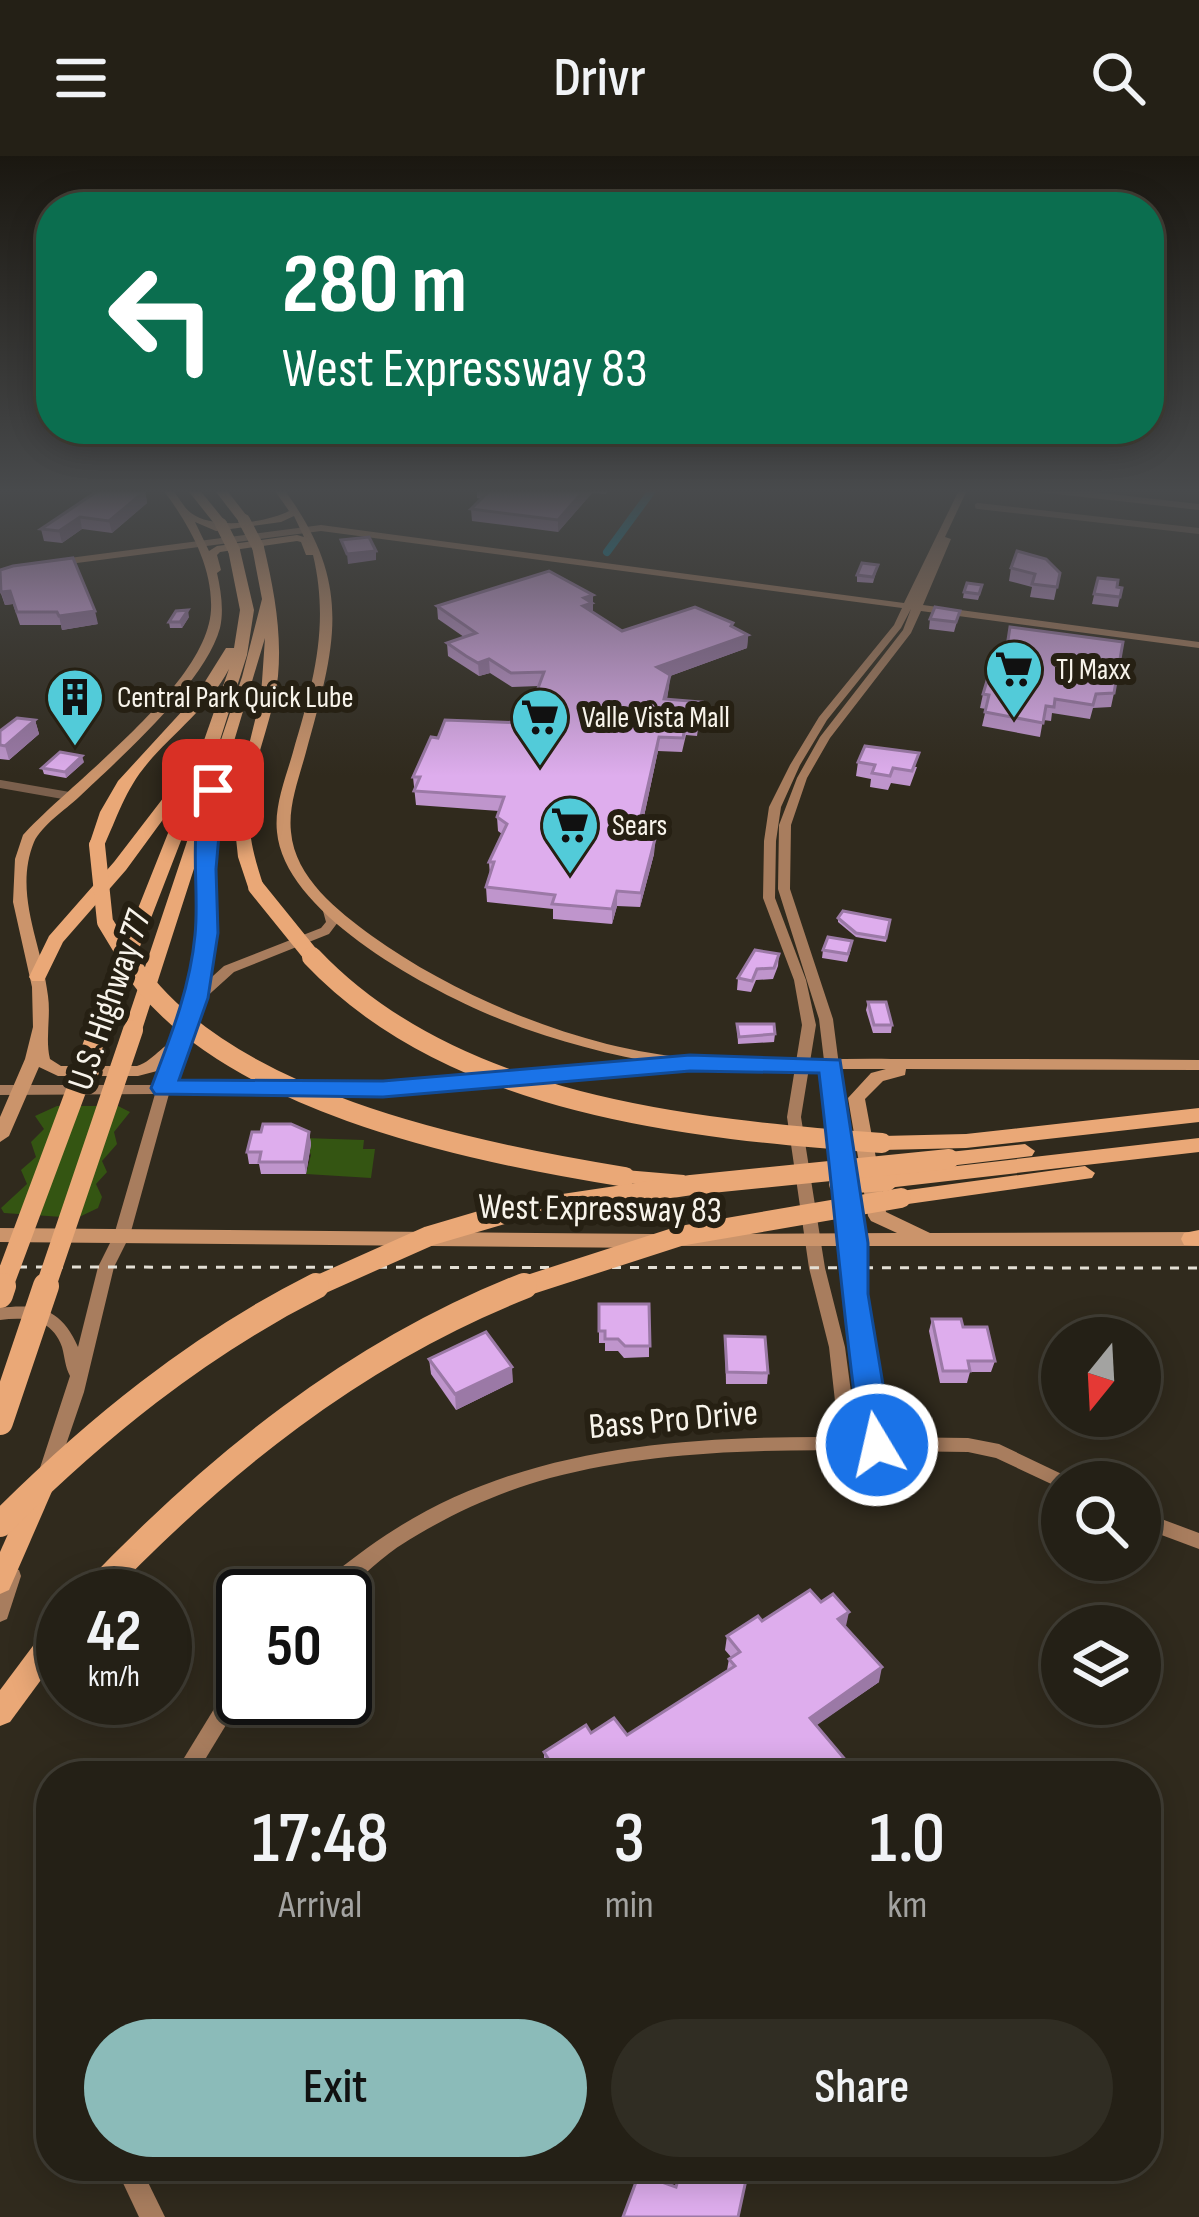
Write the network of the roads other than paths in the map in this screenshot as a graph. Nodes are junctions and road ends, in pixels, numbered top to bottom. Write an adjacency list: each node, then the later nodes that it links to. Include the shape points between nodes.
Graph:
1 (213, 584): 14 (main road, via 214,631 192,671)
2 (241, 584): 9 (highway, bridge)
3 (266, 584): 7 (highway, bridge)
4 (325, 584): 15 (main road, via 328,640 284,835 295,870)
5 (760, 584): 8 (main road)
6 (924, 584): 8 (main road)
7 (268, 595): 13 (highway, U.S. Highway 77); 27 (highway, bridge, via 268,694 238,804 256,887 320,967 406,1028 550,1090 764,1137 966,1141)
8 (915, 604): 10 (main road); 22 (main road, via 823,719 773,813 770,898 807,1010); 23 (main road, via 898,646 825,737 785,825 784,889 822,1001)
9 (247, 610): 11 (highway, U.S. Highway 77); 32 (highway, bridge, via 220,673 119,788 98,845 104,919 147,987 211,1040 317,1098 445,1142 588,1172)
10 (1199, 642)
11 (213, 740): 16 (highway, via 55,940); 39 (highway, U.S. Highway 77, bridge)
12 (0, 784): 14 (street)
13 (213, 790): 17 (highway); 42 (highway, U.S. Highway 77, bridge)
14 (69, 796): 16 (main road, via 30,835 8,878 9,907)
15 (329, 911): 17 (main road, via 325,931 230,969); 20 (main road, via 497,1012)
16 (38, 977): 19 (main road)
17 (196, 998): 18 (main road)
18 (181, 1042): 19 (main road, via 138,1071 58,1071 43,1062); 25 (main road)
19 (38, 1044): 26 (main road)
20 (690, 1063): 22 (main road); 25 (main road, via 417,1088)
21 (921, 1064): 23 (main road); 24 (main road); 37 (main road, via 877,1077 856,1098 877,1216)
22 (803, 1065): 23 (main road); 36 (main road, via 794,1117)
23 (831, 1065): 38 (main road)
24 (1199, 1065)
25 (164, 1088): 26 (main road); 34 (main road)
26 (9, 1090): 29 (main road)
27 (1199, 1115)
28 (1199, 1133): 47 (highway, bridge, via 646,1191 519,1211 396,1247 176,1372 115,1415)
29 (0, 1136)
30 (1199, 1145): 32 (highway)
31 (1199, 1157): 32 (highway)
32 (894, 1189): 50 (highway, bridge, via 651,1243 431,1323 312,1396 214,1473)
33 (0, 1235): 34 (main road, West Expressway 83)
34 (122, 1235): 36 (main road, West Expressway 83); 41 (main road, via 106,1267)
35 (1197, 1238): 37 (main road, West Expressway 83)
36 (815, 1242): 38 (main road, West Expressway 83); 43 (main road)
37 (934, 1242): 38 (main road, West Expressway 83)
38 (854, 1243): 44 (main road)
39 (0, 1295)
40 (0, 1314): 41 (main road, via 47,1316 58,1324 72,1342)
41 (75, 1392): 45 (main road)
42 (0, 1422)
43 (849, 1444): 44 (main road, Bass Pro Drive); 51 (main road, Bass Pro Drive, via 651,1448 540,1470 413,1525)
44 (877, 1445): 46 (main road, Bass Pro Drive, via 988,1448)
45 (52, 1459): 52 (highway); 53 (main road)
46 (1041, 1472)
47 (0, 1524)
48 (1161, 1527): 49 (main road)
49 (1199, 1541)
50 (116, 1569)
51 (354, 1569)
52 (0, 1582)
53 (0, 1613)
54 (36, 1664): 55 (highway)
55 (0, 1712)
56 (216, 1723): 57 (main road)
57 (192, 1761)
58 (134, 2181): 59 (main road)
59 (152, 2217)

